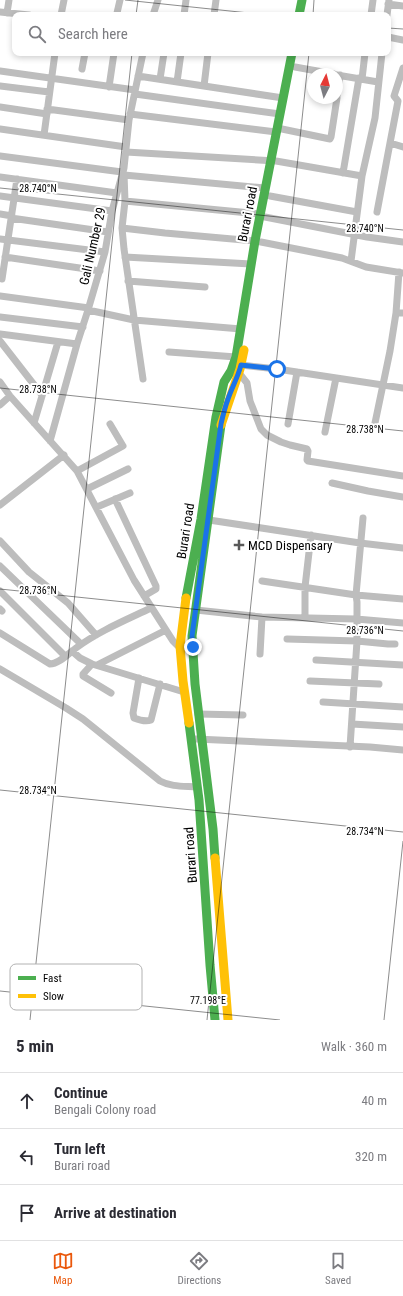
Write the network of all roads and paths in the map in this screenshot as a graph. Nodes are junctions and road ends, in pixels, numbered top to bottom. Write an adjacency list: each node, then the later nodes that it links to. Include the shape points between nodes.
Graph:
1 (9, 0): 12 (street)
2 (64, 0): 13 (street)
3 (120, 0): 14 (street)
4 (158, 0): 15 (street)
5 (186, 0): 16 (street)
6 (216, 0): 17 (street)
7 (302, 0): 18 (main road)
8 (308, 0): 19 (main road)
9 (373, 0): 20 (street)
10 (389, 2): 11 (street); 21 (street)
11 (403, 6)
12 (4, 12)
13 (62, 12)
14 (117, 12)
15 (154, 12)
16 (184, 12)
17 (214, 12)
18 (300, 12)
19 (306, 12)
20 (371, 12)
21 (387, 12)
22 (391, 38): 23 (street)
23 (403, 40)
24 (55, 56): 42 (street)
25 (84, 56): 37 (street)
26 (114, 56): 49 (street)
27 (142, 56): 40 (street, Gali Number 29)
28 (164, 56): 44 (street)
29 (181, 56): 45 (street)
30 (208, 56): 48 (street)
31 (290, 56): 52 (main road, Burari road)
32 (297, 56): 35 (main road, Burari road)
33 (365, 56): 43 (street)
34 (382, 56): 46 (street)
35 (295, 67): 38 (street); 59 (main road, Burari road)
36 (403, 68): 61 (street, via 394,96 398,102)
37 (82, 69)
38 (307, 69)
39 (0, 71): 42 (street)
40 (138, 76): 44 (street); 51 (street, Gali Number 29)
41 (343, 76): 43 (street)
42 (51, 78): 49 (street); 50 (street)
43 (361, 79): 46 (street); 67 (street)
44 (160, 80): 45 (street)
45 (177, 82): 48 (street)
46 (378, 82): 68 (street, via 374,124)
47 (0, 86): 50 (street)
48 (204, 86): 52 (street)
49 (109, 87): 51 (street)
50 (49, 92): 55 (street)
51 (135, 92): 56 (street); 57 (street, Gali Number 29)
52 (283, 98): 56 (main road, Burari road)
53 (336, 104): 59 (street, via 330,139)
54 (0, 107): 55 (street)
55 (47, 111): 57 (street); 60 (street)
56 (280, 114): 59 (main road, Burari road)
57 (130, 117): 59 (street); 63 (street, Gali Number 29)
58 (0, 129): 60 (street)
59 (279, 131): 65 (main road, Burari road)
60 (44, 135): 63 (street)
61 (390, 144): 62 (street); 78 (street)
62 (403, 147)
63 (126, 150): 65 (street); 66 (street, Gali Number 29)
64 (0, 156): 66 (street)
65 (274, 161): 67 (street); 71 (main road, Burari road)
66 (123, 172): 71 (street); 72 (street, Gali Number 29); 75 (street)
67 (343, 173): 68 (street)
68 (362, 176): 77 (street)
69 (0, 177): 70 (street)
70 (17, 179): 72 (street); 74 (street)
71 (268, 192): 77 (street); 80 (main road, Burari road)
72 (117, 193): 76 (street, Gali Number 29)
73 (0, 196): 74 (street)
74 (14, 198): 76 (street); 81 (street)
75 (126, 201): 80 (street); 82 (street)
76 (112, 211): 83 (street, Gali Number 29)
77 (358, 212): 84 (street)
78 (377, 212)
79 (0, 214): 81 (street)
80 (263, 216): 84 (street); 87 (main road, Burari road)
81 (12, 217): 83 (street); 86 (street)
82 (122, 228): 87 (street); 90 (street)
83 (108, 232): 89 (street, Gali Number 29)
84 (355, 234): 88 (street); 92 (street)
85 (0, 239): 86 (street)
86 (8, 240): 89 (street); 91 (street)
87 (258, 241): 92 (street); 93 (main road, Burari road); 111 (main road, Burari road)
88 (403, 242)
89 (105, 252): 94 (street, Gali Number 29)
90 (125, 256): 93 (street); 97 (street)
91 (3, 260): 94 (street); 96 (street)
92 (352, 261): 95 (street, via 366,267)
93 (251, 264): 105 (main road, Burari road)
94 (100, 271): 100 (street, Gali Number 29)
95 (401, 272): 101 (street)
96 (2, 279)
97 (128, 281): 98 (street); 103 (street)
98 (205, 287)
99 (0, 296): 100 (street)
100 (89, 309): 103 (street); 104 (street, Gali Number 29)
101 (400, 313): 116 (street)
102 (0, 317): 104 (street)
103 (134, 320): 105 (street); 114 (street)
104 (83, 327): 109 (street, Gali Number 29)
105 (240, 329): 111 (main road, Burari road)
106 (0, 334): 108 (street)
107 (0, 341): 118 (street)
108 (58, 342): 109 (street); 118 (street)
109 (77, 344): 126 (street, Gali Number 29)
110 (169, 352): 111 (street)
111 (238, 365): 112 (street); 130 (street, via 247,383 250,401 261,429 267,435 307,449 308,461); 139 (main road, Burari road, via 221,424); 144 (main road, Burari road, via 224,382)
112 (297, 372): 113 (street); 123 (street)
113 (336, 378): 116 (street); 125 (street)
114 (143, 379)
115 (0, 382): 119 (street)
116 (382, 385): 117 (street); 124 (street)
117 (403, 388)
118 (42, 395): 121 (street)
119 (10, 396): 120 (street); 121 (street)
120 (0, 405)
121 (34, 423): 126 (street)
122 (110, 424): 129 (street, via 123,446)
123 (288, 424)
124 (375, 424)
125 (325, 432)
126 (50, 441): 127 (street)
127 (64, 456): 129 (street); 136 (street)
128 (128, 469): 132 (street)
129 (77, 471): 132 (street)
130 (403, 476)
131 (332, 483): 134 (street)
132 (87, 489): 137 (street)
133 (130, 493): 135 (street)
134 (403, 497)
135 (115, 499): 137 (street); 151 (street, via 157,587)
136 (0, 505)
137 (96, 507): 151 (street)
138 (363, 518): 142 (street)
139 (209, 520): 140 (street); 145 (main road, Burari road)
140 (311, 535): 142 (street); 148 (street)
141 (0, 541): 161 (street, via 29,572 68,603)
142 (360, 543): 143 (street); 150 (street)
143 (403, 548)
144 (194, 556): 145 (main road); 166 (main road, Burari road)
145 (204, 557): 154 (main road, Burari road)
146 (0, 566): 164 (street)
147 (262, 581): 148 (street)
148 (305, 587): 150 (street); 156 (street)
149 (0, 591): 170 (street)
150 (356, 594): 152 (street); 157 (street)
151 (144, 596): 153 (street)
152 (403, 599)
153 (151, 608): 159 (street); 161 (street)
154 (196, 610): 155 (street); 167 (main road, Burari road)
155 (262, 617): 156 (street); 169 (street)
156 (305, 617): 157 (street)
157 (356, 619): 158 (street); 163 (street)
158 (403, 623)
159 (166, 630): 166 (street, via 175,644); 173 (street)
160 (0, 633): 170 (street, via 50,664)
161 (96, 635): 164 (street)
162 (287, 639): 163 (street)
163 (357, 641): 165 (street); 172 (street)
164 (81, 644): 168 (street)
165 (395, 644)
166 (180, 646): 167 (street); 181 (main road, Burari road)
167 (193, 647): 186 (main road, Burari road)
168 (72, 651): 170 (street); 173 (street)
169 (260, 654)
170 (65, 656)
171 (316, 660): 172 (street)
172 (356, 662): 174 (street); 178 (street)
173 (94, 664): 176 (street); 182 (street, via 83,676)
174 (403, 665)
175 (0, 669): 194 (street, via 83,719 165,784)
176 (139, 678): 179 (street); 179 (street, via 133,713 136,719 151,720)
177 (310, 680): 178 (street)
178 (354, 682): 180 (street); 184 (street)
179 (160, 684): 181 (street)
180 (379, 684)
181 (184, 692): 190 (main road, Burari road)
182 (111, 693)
183 (323, 702): 184 (street)
184 (353, 704): 185 (street); 188 (street)
185 (403, 707)
186 (198, 714): 187 (street); 191 (main road, Burari road)
187 (243, 715)
188 (352, 724): 189 (street); 192 (street)
189 (403, 727)
190 (190, 738): 191 (street); 194 (main road, Burari road)
191 (201, 739): 192 (street); 196 (main road, Burari road, via 213,829)
192 (350, 747): 193 (street)
193 (403, 750)
194 (197, 787): 195 (main road, Burari road)
195 (215, 1020)
196 (228, 1020)

